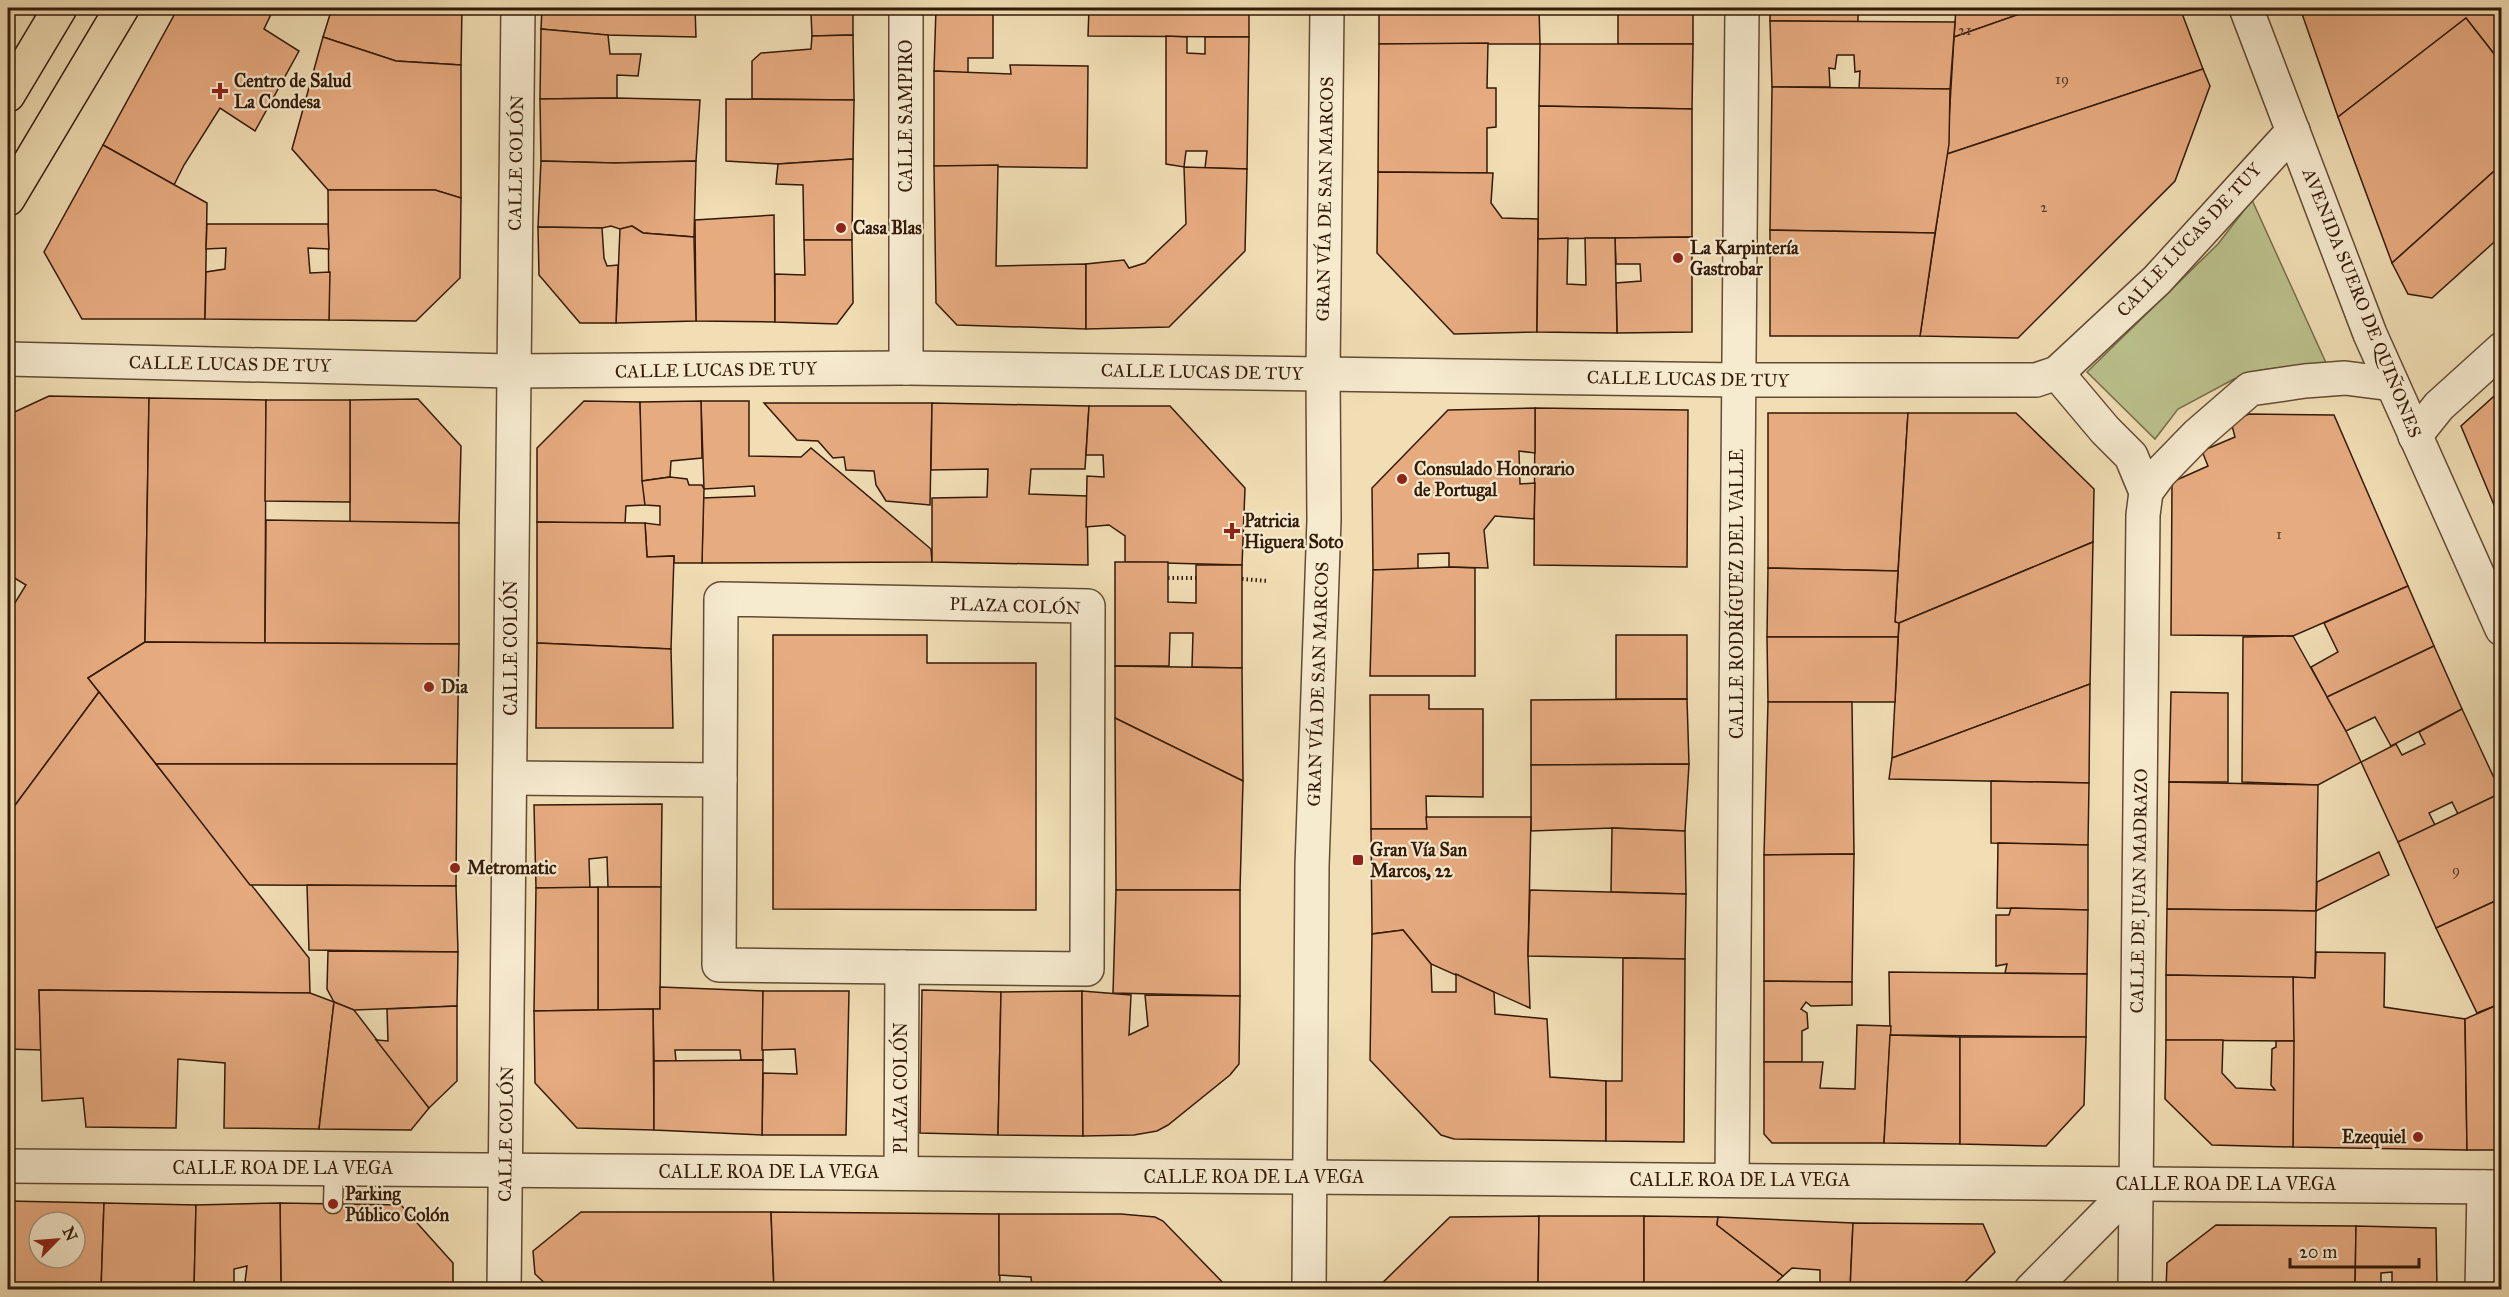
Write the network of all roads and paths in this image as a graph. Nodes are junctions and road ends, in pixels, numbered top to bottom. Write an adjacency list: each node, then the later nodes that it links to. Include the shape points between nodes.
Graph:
1 (60, 8): 8 (main road)
2 (122, 8): 10 (main road)
3 (518, 8): 14 (street, CALLE COLÓN)
4 (906, 8): 13 (street, CALLE SAMPIRO)
5 (1327, 8): 15 (street, GRAN VÍA DE SAN MARCOS)
6 (1742, 8): 17 (street, CALLE RODRÍGUEZ DEL VALLE)
7 (2246, 8): 9 (street, AVENIDA SUERO DE QUIÑONES)
8 (8, 95)
9 (2293, 131): 16 (street, CALLE LUCAS DE TUY, via 2157,280); 18 (street, AVENIDA SUERO DE QUIÑONES)
10 (8, 200)
11 (2502, 349): 19 (street, via 2439,406)
12 (8, 359): 14 (street, CALLE LUCAS DE TUY)
13 (906, 368): 14 (street, CALLE LUCAS DE TUY); 15 (street, CALLE LUCAS DE TUY)
14 (513, 371): 26 (street, CALLE COLÓN)
15 (1323, 373): 17 (street, CALLE LUCAS DE TUY); 33 (street, GRAN VÍA DE SAN MARCOS, via 1324,520 1312,866)
16 (2057, 373): 17 (street, CALLE LUCAS DE TUY, via 2036,380); 20 (street, CALLE DE JUAN MADRAZO, via 2131,456)
17 (1739, 380): 34 (street, CALLE RODRÍGUEZ DEL VALLE)
18 (2392, 384): 19 (street, AVENIDA SUERO DE QUIÑONES); 20 (street, via 2345,378 2250,389 2197,435)
19 (2415, 436): 25 (street, AVENIDA SUERO DE QUIÑONES)
20 (2146, 492): 35 (street, CALLE DE JUAN MADRAZO)
21 (1168, 578): 22 (path)
22 (1196, 578)
23 (1242, 579): 24 (path)
24 (1269, 581)
25 (2502, 629)
26 (510, 778): 27 (street); 31 (street, CALLE COLÓN)
27 (720, 780): 28 (street, PLAZA COLÓN, via 719,965); 28 (street, PLAZA COLÓN, via 721,599 1088,606 1087,969)
28 (902, 967): 32 (street, PLAZA COLÓN)
29 (8, 1166): 30 (street, CALLE ROA DE LA VEGA)
30 (334, 1169): 31 (street, CALLE ROA DE LA VEGA); 37 (lane)
31 (506, 1170): 32 (street, CALLE ROA DE LA VEGA); 38 (street, CALLE COLÓN)
32 (901, 1173): 33 (street, CALLE ROA DE LA VEGA)
33 (1310, 1177): 34 (street, CALLE ROA DE LA VEGA); 39 (street, GRAN VÍA DE SAN MARCOS)
34 (1732, 1180): 35 (street, CALLE ROA DE LA VEGA)
35 (2136, 1184): 36 (street, CALLE ROA DE LA VEGA); 40 (street); 41 (street, CALLE DE JUAN MADRAZO)
36 (2493, 1187): 42 (street, via 2481,1247)
37 (333, 1204)
38 (504, 1290)
39 (1309, 1290)
40 (2031, 1290)
41 (2135, 1290)
42 (2482, 1290)

